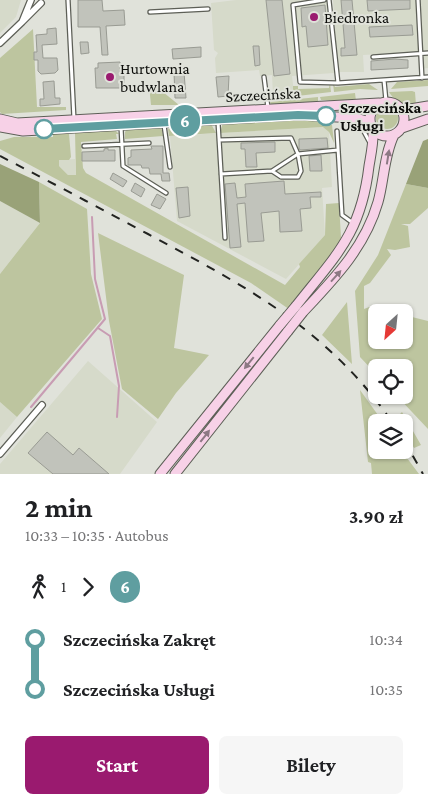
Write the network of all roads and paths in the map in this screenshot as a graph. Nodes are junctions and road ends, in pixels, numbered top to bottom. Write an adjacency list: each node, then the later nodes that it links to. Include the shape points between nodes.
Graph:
1 (30, 0): 9 (street)
2 (68, 0): 27 (lane)
3 (324, 0): 18 (lane, via 293,5 299,78 302,83)
4 (329, 0): 18 (lane)
5 (418, 0): 11 (lane)
6 (41, 1): 9 (street)
7 (208, 9): 8 (lane)
8 (150, 12)
9 (22, 22): 10 (street)
10 (1, 41)
11 (422, 54): 12 (lane); 13 (lane); 15 (lane)
12 (428, 54)
13 (373, 57)
14 (264, 77): 21 (lane)
15 (422, 78): 16 (lane); 17 (lane)
16 (428, 78)
17 (384, 80): 18 (lane); 19 (lane)
18 (338, 83)
19 (382, 102): 21 (main road, Szczecińska); 22 (main road, via 395,103); 30 (main road, via 371,111)
20 (428, 106): 22 (main road)
21 (268, 108): 27 (main road, Szczecińska)
22 (401, 108): 32 (main road, via 405,120)
23 (341, 117): 25 (main road, Szczecińska, via 298,115); 30 (main road, Szczecińska); 39 (lane, via 362,128)
24 (0, 119): 27 (main road, Szczecińska, via 17,123)
25 (217, 119): 28 (main road, Szczecińska); 35 (lane)
26 (428, 119): 32 (main road)
27 (74, 120)
28 (164, 122): 29 (main road, Szczecińska); 42 (lane)
29 (121, 124): 31 (main road, Szczecińska, via 23,131); 37 (lane)
30 (371, 125): 34 (main road, via 381,135); 39 (main road)
31 (0, 127)
32 (402, 128): 34 (main road)
33 (337, 132): 40 (lane)
34 (394, 135): 48 (main road, one-way to 34, bridge, via 304,312 352,258 364,239 378,203)
35 (219, 140): 41 (lane, via 291,138); 44 (lane)
36 (149, 143): 37 (lane)
37 (122, 144): 38 (lane); 45 (lane, via 123,166)
38 (84, 146)
39 (371, 149): 46 (main road, via 364,202)
40 (338, 150): 41 (lane); 46 (lane, via 342,215)
41 (298, 154): 43 (lane); 43 (lane, via 301,171 298,176 282,177)
42 (170, 167)
43 (272, 171): 44 (lane)
44 (221, 174): 47 (lane)
45 (166, 193)
46 (356, 224): 48 (main road, bridge, via 341,250 296,306)
47 (225, 238)
48 (284, 328): 51 (main road, one-way to 51); 52 (main road, one-way to 48)
49 (42, 405): 50 (street)
50 (0, 454)
51 (160, 474)
52 (175, 474)

